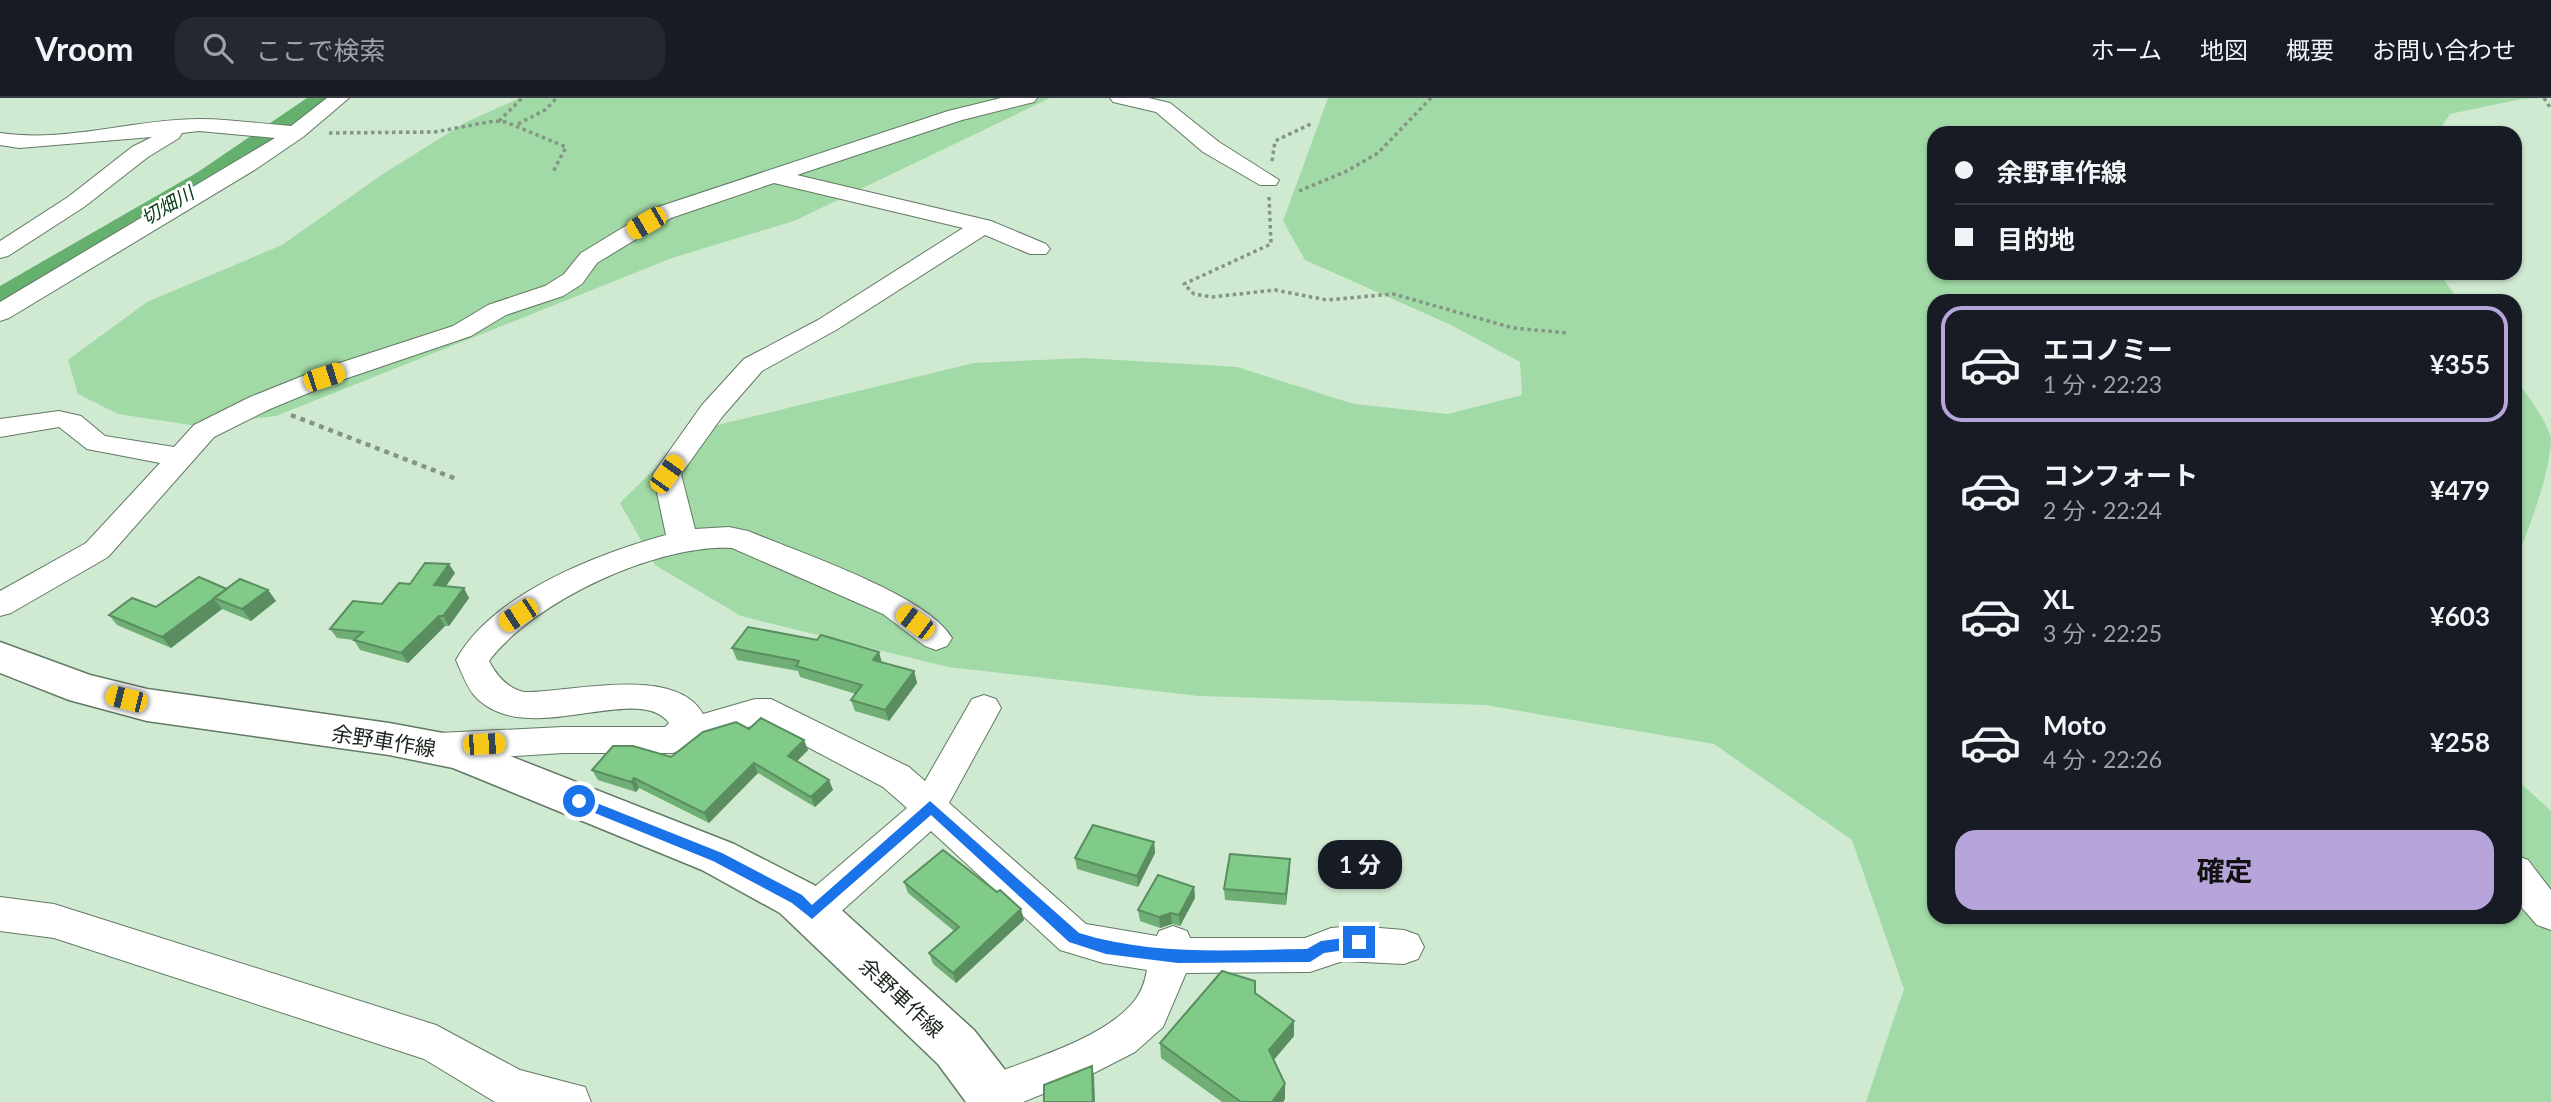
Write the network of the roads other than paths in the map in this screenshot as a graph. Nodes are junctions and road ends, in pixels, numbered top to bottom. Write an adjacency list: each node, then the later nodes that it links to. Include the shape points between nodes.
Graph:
1 (339, 98): 5 (street)
2 (1027, 98): 7 (street, via 955,115)
3 (1120, 98): 8 (street, via 1163,107 1211,147)
4 (184, 127): 5 (street); 6 (street, via 64,140); 11 (street, via 140,152 76,202)
5 (296, 133): 12 (street)
6 (0, 139)
7 (772, 176): 9 (street); 14 (street, via 663,213 589,258 573,279 554,291 497,310 462,331 260,403 204,431)
8 (1268, 180)
9 (983, 226): 10 (street); 15 (street, via 827,325 753,365 712,411 667,474)
10 (1038, 248)
11 (0, 251)
12 (0, 313)
13 (0, 428): 14 (street, via 59,419 71,422 97,443)
14 (180, 457): 16 (street, via 97,550)
15 (683, 541): 17 (street, via 737,538 894,606); 20 (street, via 626,559 538,603 498,628 472,660 479,681 506,703 542,707 648,697 686,715 686,728)
16 (0, 605)
17 (936, 638)
18 (0, 657): 21 (main road, 余野車作線, via 83,689 148,705)
19 (984, 708): 22 (street)
20 (678, 735): 21 (street, via 673,740); 22 (street, via 755,712 771,712 896,777)
21 (430, 747): 24 (main road, 余野車作線, via 459,753 718,857 797,899)
22 (930, 806): 24 (street); 28 (street, via 1074,938 1106,947)
23 (2522, 881): 25 (street)
24 (812, 913): 29 (main road, 余野車作線, via 956,1047)
25 (2551, 913)
26 (0, 914): 30 (street, via 54,921 436,1044 512,1088)
27 (1404, 947): 28 (street, via 1359,942 1321,947 1310,956)
28 (1171, 949): 29 (street, via 1161,992 1149,1015 1131,1034)
29 (995, 1098)
30 (570, 1102)

